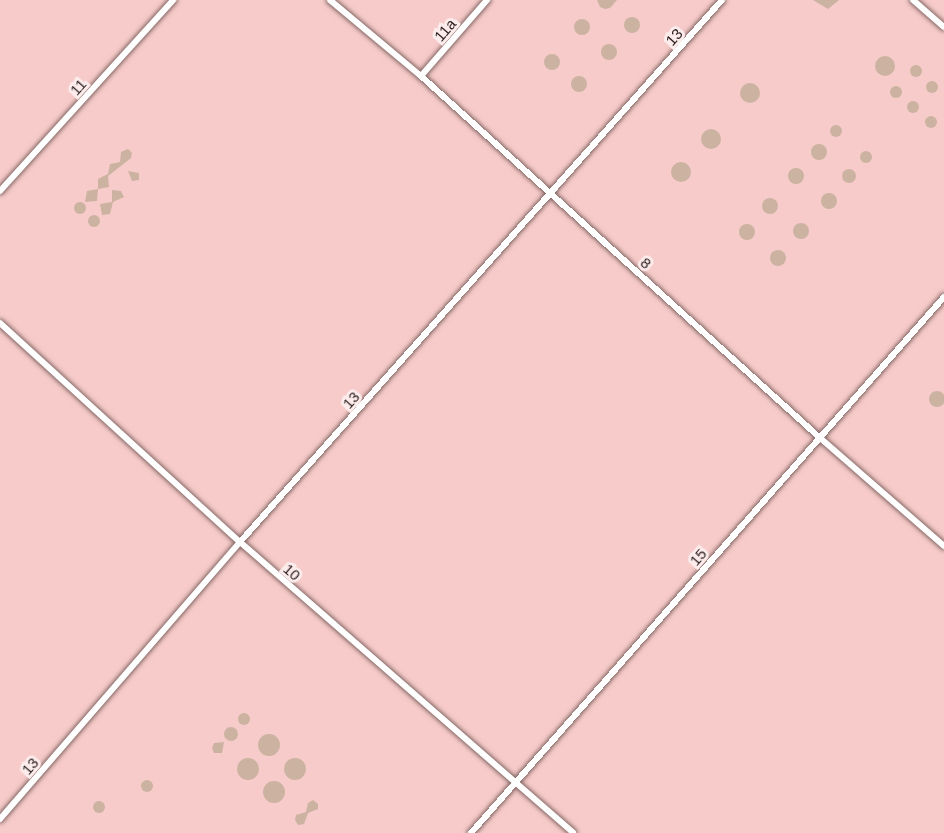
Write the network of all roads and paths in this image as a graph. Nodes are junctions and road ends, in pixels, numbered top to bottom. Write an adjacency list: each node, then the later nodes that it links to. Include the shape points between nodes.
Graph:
1 (173, 0): 8 (lane, 11 / 11)
2 (330, 0): 7 (lane, 8 / 8)
3 (487, 0): 7 (lane, 11a / 11a)
4 (722, 0): 9 (lane, 13 / 13)
5 (913, 0): 6 (lane)
6 (944, 27)
7 (421, 76): 9 (lane, 8 / 8)
8 (0, 191)
9 (551, 194): 12 (lane, 8 / 8); 13 (lane, 13 / 13)
10 (944, 297): 12 (lane, 15 / 15)
11 (0, 323): 13 (lane, 10 / 10)
12 (819, 437): 14 (lane, 8 / 8); 15 (lane, 15 / 15)
13 (240, 542): 15 (lane, 10 / 10); 16 (lane, 13 / 13)
14 (944, 546)
15 (516, 782): 17 (lane, 15 / 15); 18 (lane, 10 / 10)
16 (0, 819)
17 (471, 833)
18 (573, 833)

